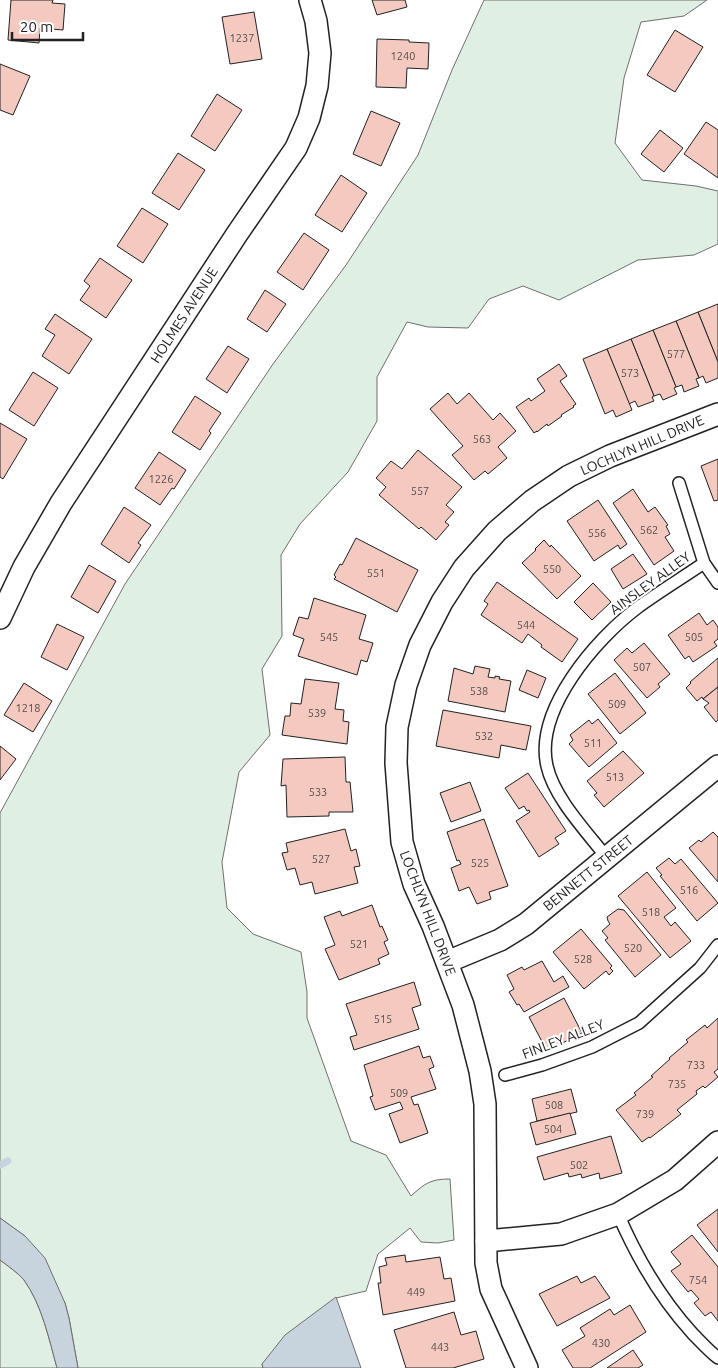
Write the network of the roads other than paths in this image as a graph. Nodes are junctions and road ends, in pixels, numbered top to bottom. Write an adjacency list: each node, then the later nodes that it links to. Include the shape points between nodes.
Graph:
1 (310, 0): 6 (street, HOLMES AVENUE, via 320,53 318,86 296,148 61,503 24,567)
2 (718, 414): 10 (street, LOCHLYN HILL DRIVE, via 610,456 569,476 532,501 497,531 464,568 420,645 406,685 397,726 398,799 402,842 414,884)
3 (679, 483): 4 (lane)
4 (704, 563): 5 (lane); 8 (lane, AINSLEY ALLEY, via 637,608 597,645 558,701 550,723 546,765 552,784)
5 (718, 583)
6 (0, 618)
7 (718, 766): 8 (street, BENNETT STREET)
8 (606, 858): 10 (street, BENNETT STREET, via 526,924 500,940)
9 (718, 945): 11 (lane, FINLEY ALLEY, via 700,968 639,1023 592,1047)
10 (447, 962): 14 (street, LOCHLYN HILL DRIVE, via 463,1005 485,1104)
11 (505, 1075)
12 (718, 1142): 13 (street, via 675,1180)
13 (618, 1214): 14 (street, via 562,1234); 15 (lane, via 653,1283 683,1323)
14 (486, 1241): 16 (street, LOCHLYN HILL DRIVE, via 491,1289)
15 (718, 1358)
16 (527, 1368)

